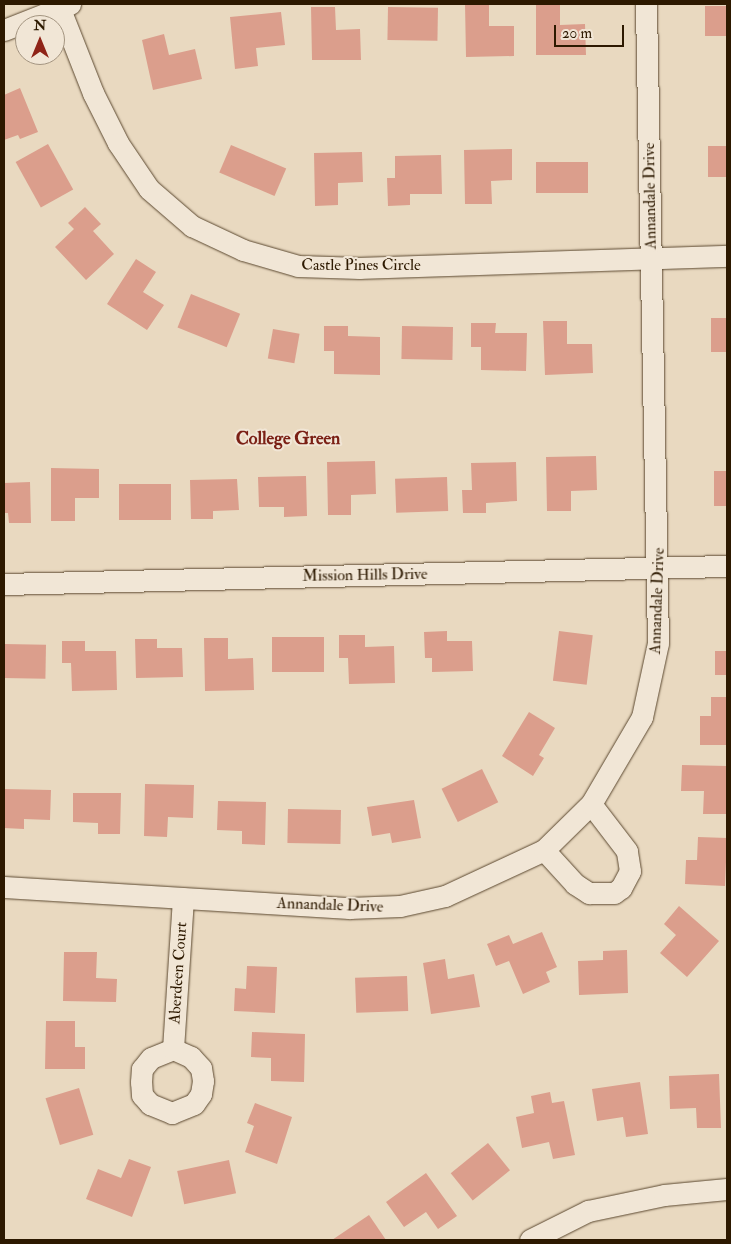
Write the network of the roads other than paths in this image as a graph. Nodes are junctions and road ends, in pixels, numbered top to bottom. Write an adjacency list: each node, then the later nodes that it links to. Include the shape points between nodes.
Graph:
1 (646, 4): 5 (street, Annandale Drive)
2 (62, 5): 3 (street); 5 (street, Castle Pines Circle, via 97,102 118,143 150,189 192,226 243,250 298,266 360,268)
3 (4, 30)
4 (727, 256): 5 (street, Castle Pines Circle)
5 (652, 258): 7 (street, Annandale Drive)
6 (727, 566): 7 (street, Mission Hills Drive)
7 (659, 567): 8 (street, Mission Hills Drive); 9 (street, Annandale Drive, via 658,643 642,717)
8 (4, 584)
9 (591, 804): 10 (street, Annandale Drive); 10 (street, via 627,851 630,871 620,888 614,893 589,893 575,884)
10 (544, 850): 12 (street, Annandale Drive, via 445,896 400,906 349,908)
11 (4, 887): 12 (street, Annandale Drive)
12 (183, 898): 13 (street, Aberdeen Court)
13 (173, 1049)
14 (727, 1189): 15 (street, via 664,1195 588,1211)
15 (530, 1240)

